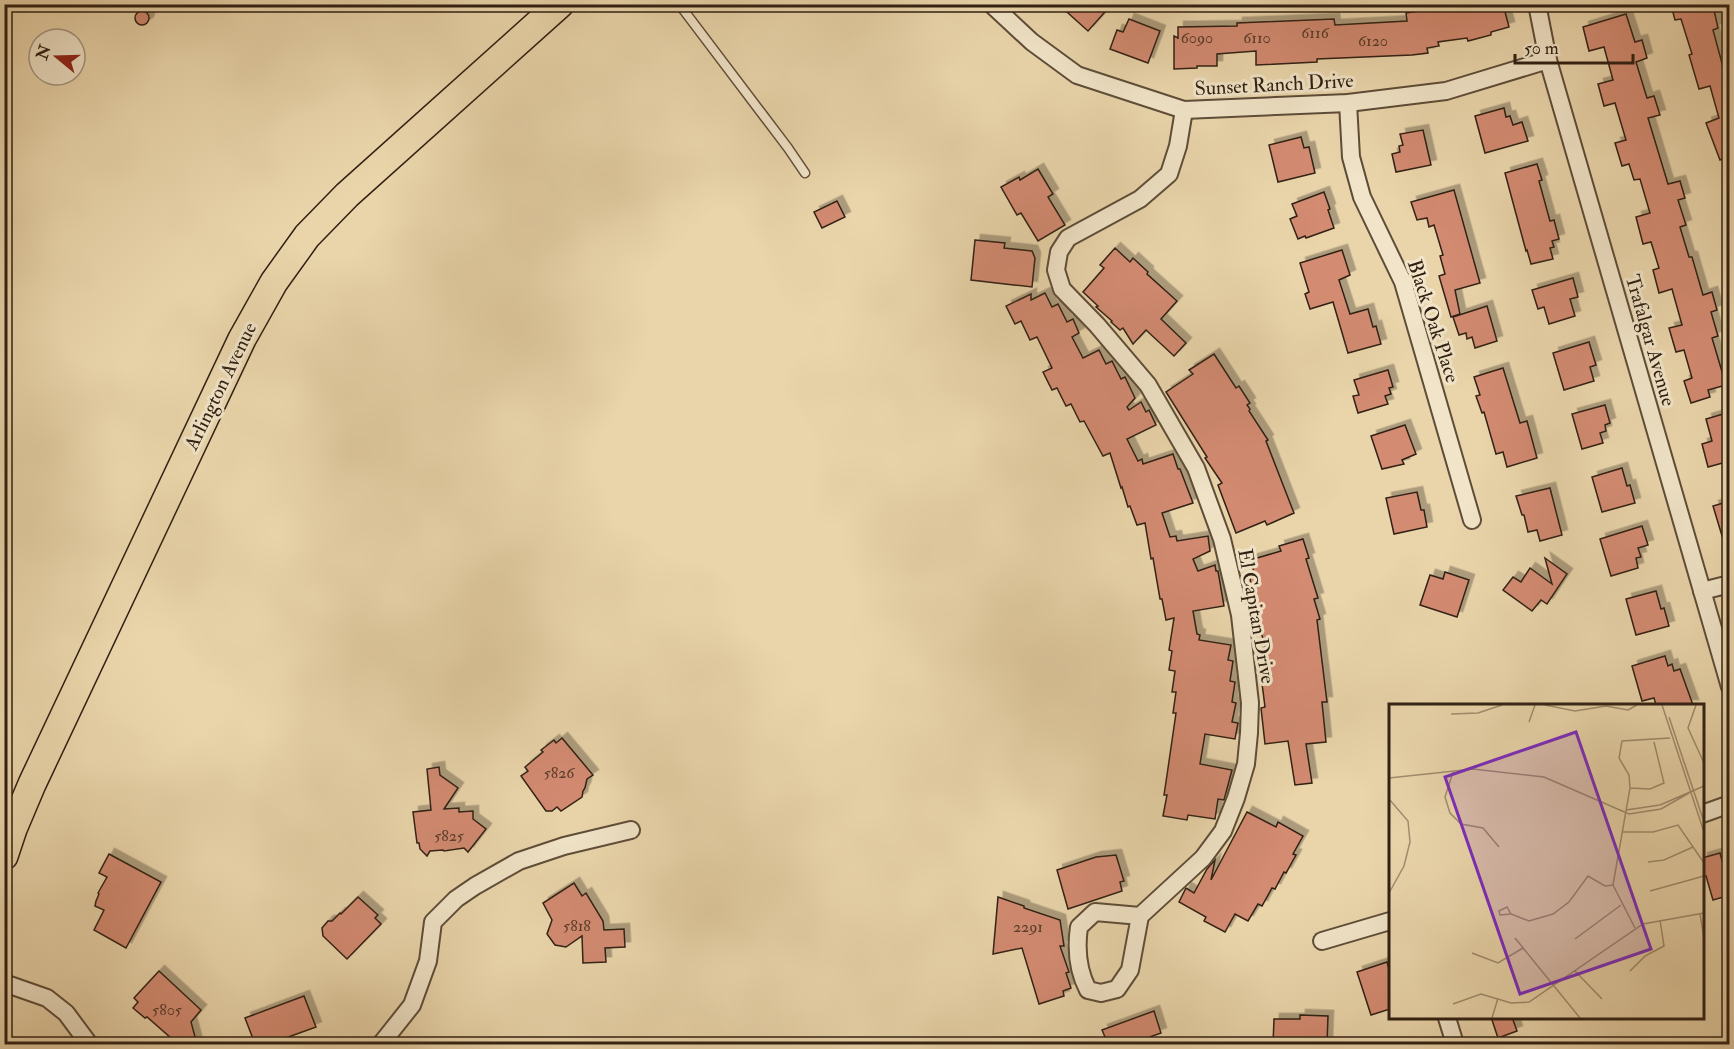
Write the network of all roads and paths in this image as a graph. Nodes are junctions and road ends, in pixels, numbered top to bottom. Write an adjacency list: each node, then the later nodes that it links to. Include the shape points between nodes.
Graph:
1 (560, 4): 16 (main road, Arlington Avenue, via 347,195 307,236 274,282 242,339 79,683)
2 (679, 4): 8 (lane)
3 (991, 4): 7 (street, Sunset Ranch Drive, via 1032,42 1077,75)
4 (1537, 4): 5 (street, Trafalgar Avenue)
5 (1548, 60): 6 (street, Sunset Ranch Drive, via 1446,91); 11 (street, Trafalgar Avenue)
6 (1348, 103): 7 (street, Sunset Ranch Drive); 9 (street, Black Oak Place, via 1352,157 1362,197 1403,282)
7 (1184, 110): 17 (street, El Capitan Drive, via 1169,174 1140,200 1068,238 1059,252 1056,270 1062,289 1148,385 1196,468 1222,539 1240,615 1250,733 1236,798 1223,831 1203,858)
8 (805, 172)
9 (1472, 520)
10 (1730, 584): 11 (street)
11 (1702, 591): 12 (street, Trafalgar Avenue)
12 (1730, 687)
13 (1730, 804): 14 (street)
14 (1704, 813)
15 (631, 831): 23 (street, via 519,861 456,899 434,921 428,961 412,1005)
16 (4, 855)
17 (1140, 916): 17 (street, via 1130,970 1117,989 1101,993 1088,990 1079,964 1078,927 1095,912)
18 (1389, 921): 19 (street)
19 (1322, 941)
20 (4, 983): 22 (street, via 47,998 66,1013)
21 (1448, 1019): 24 (street)
22 (89, 1044)
23 (381, 1044)
24 (1455, 1044)

